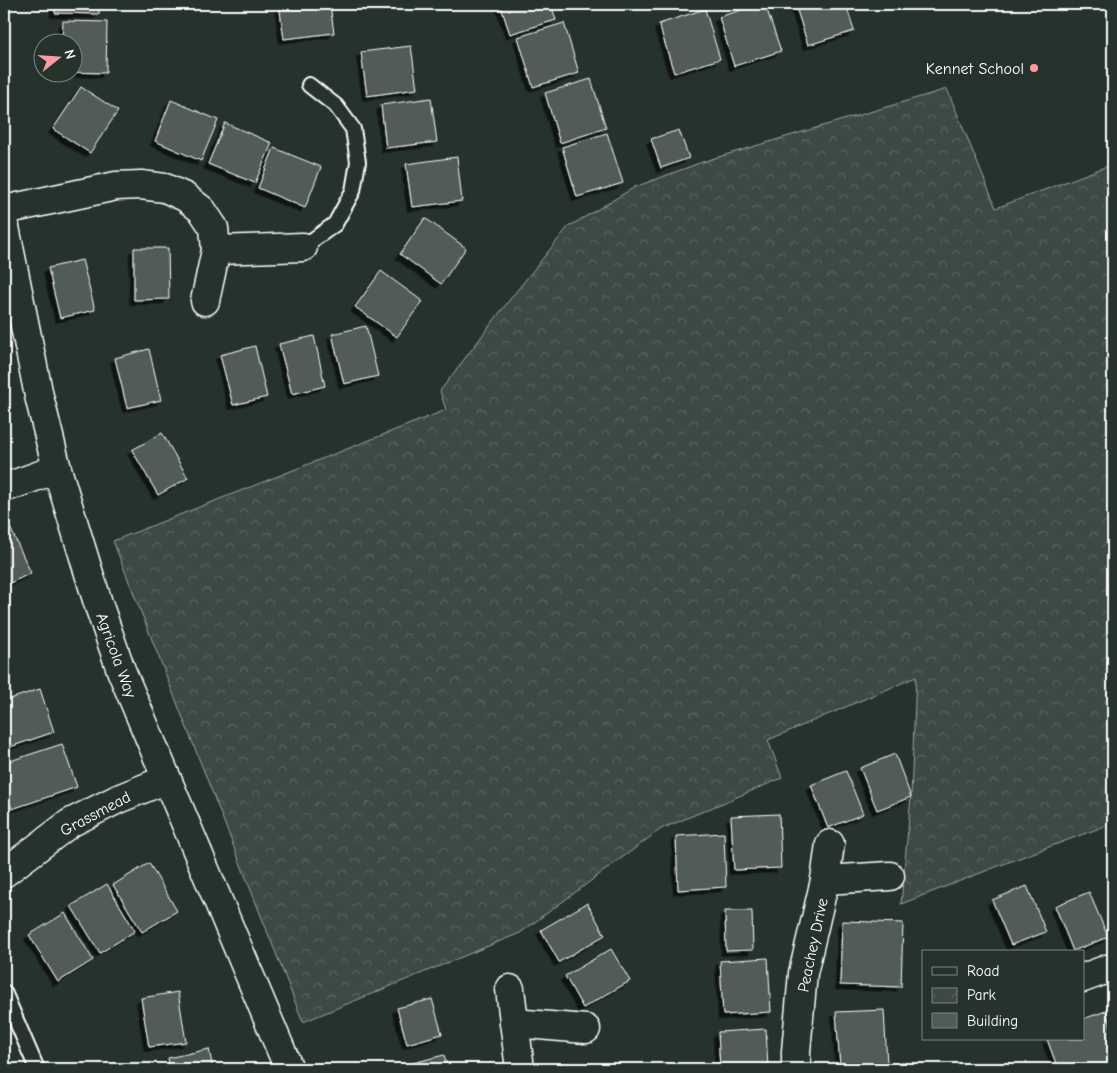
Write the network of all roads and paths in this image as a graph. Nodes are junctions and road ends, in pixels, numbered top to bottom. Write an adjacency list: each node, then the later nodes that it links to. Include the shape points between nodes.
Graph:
1 (309, 85): 4 (lane, via 336,106 353,129 358,162 353,191 335,224)
2 (4, 210): 5 (street, via 116,186 165,188 186,197 202,210 214,228)
3 (4, 222): 7 (street, Agricola Way, via 22,318)
4 (303, 247): 5 (street)
5 (216, 250): 6 (street)
6 (205, 301)
7 (57, 469): 8 (street); 9 (street, Agricola Way, via 121,670)
8 (4, 488)
9 (166, 780): 11 (street, Grassmead, via 70,823); 21 (street, Agricola Way)
10 (830, 844): 13 (street, Peachey Drive)
11 (4, 873)
12 (890, 876): 13 (street, Peachey Drive)
13 (825, 880): 23 (street, Peachey Drive, via 803,973)
14 (1113, 967): 15 (street)
15 (1084, 978)
16 (510, 989): 18 (street)
17 (4, 992): 20 (lane)
18 (514, 1023): 19 (street); 22 (street)
19 (586, 1029)
20 (37, 1069)
21 (289, 1069)
22 (520, 1069)
23 (796, 1069)

